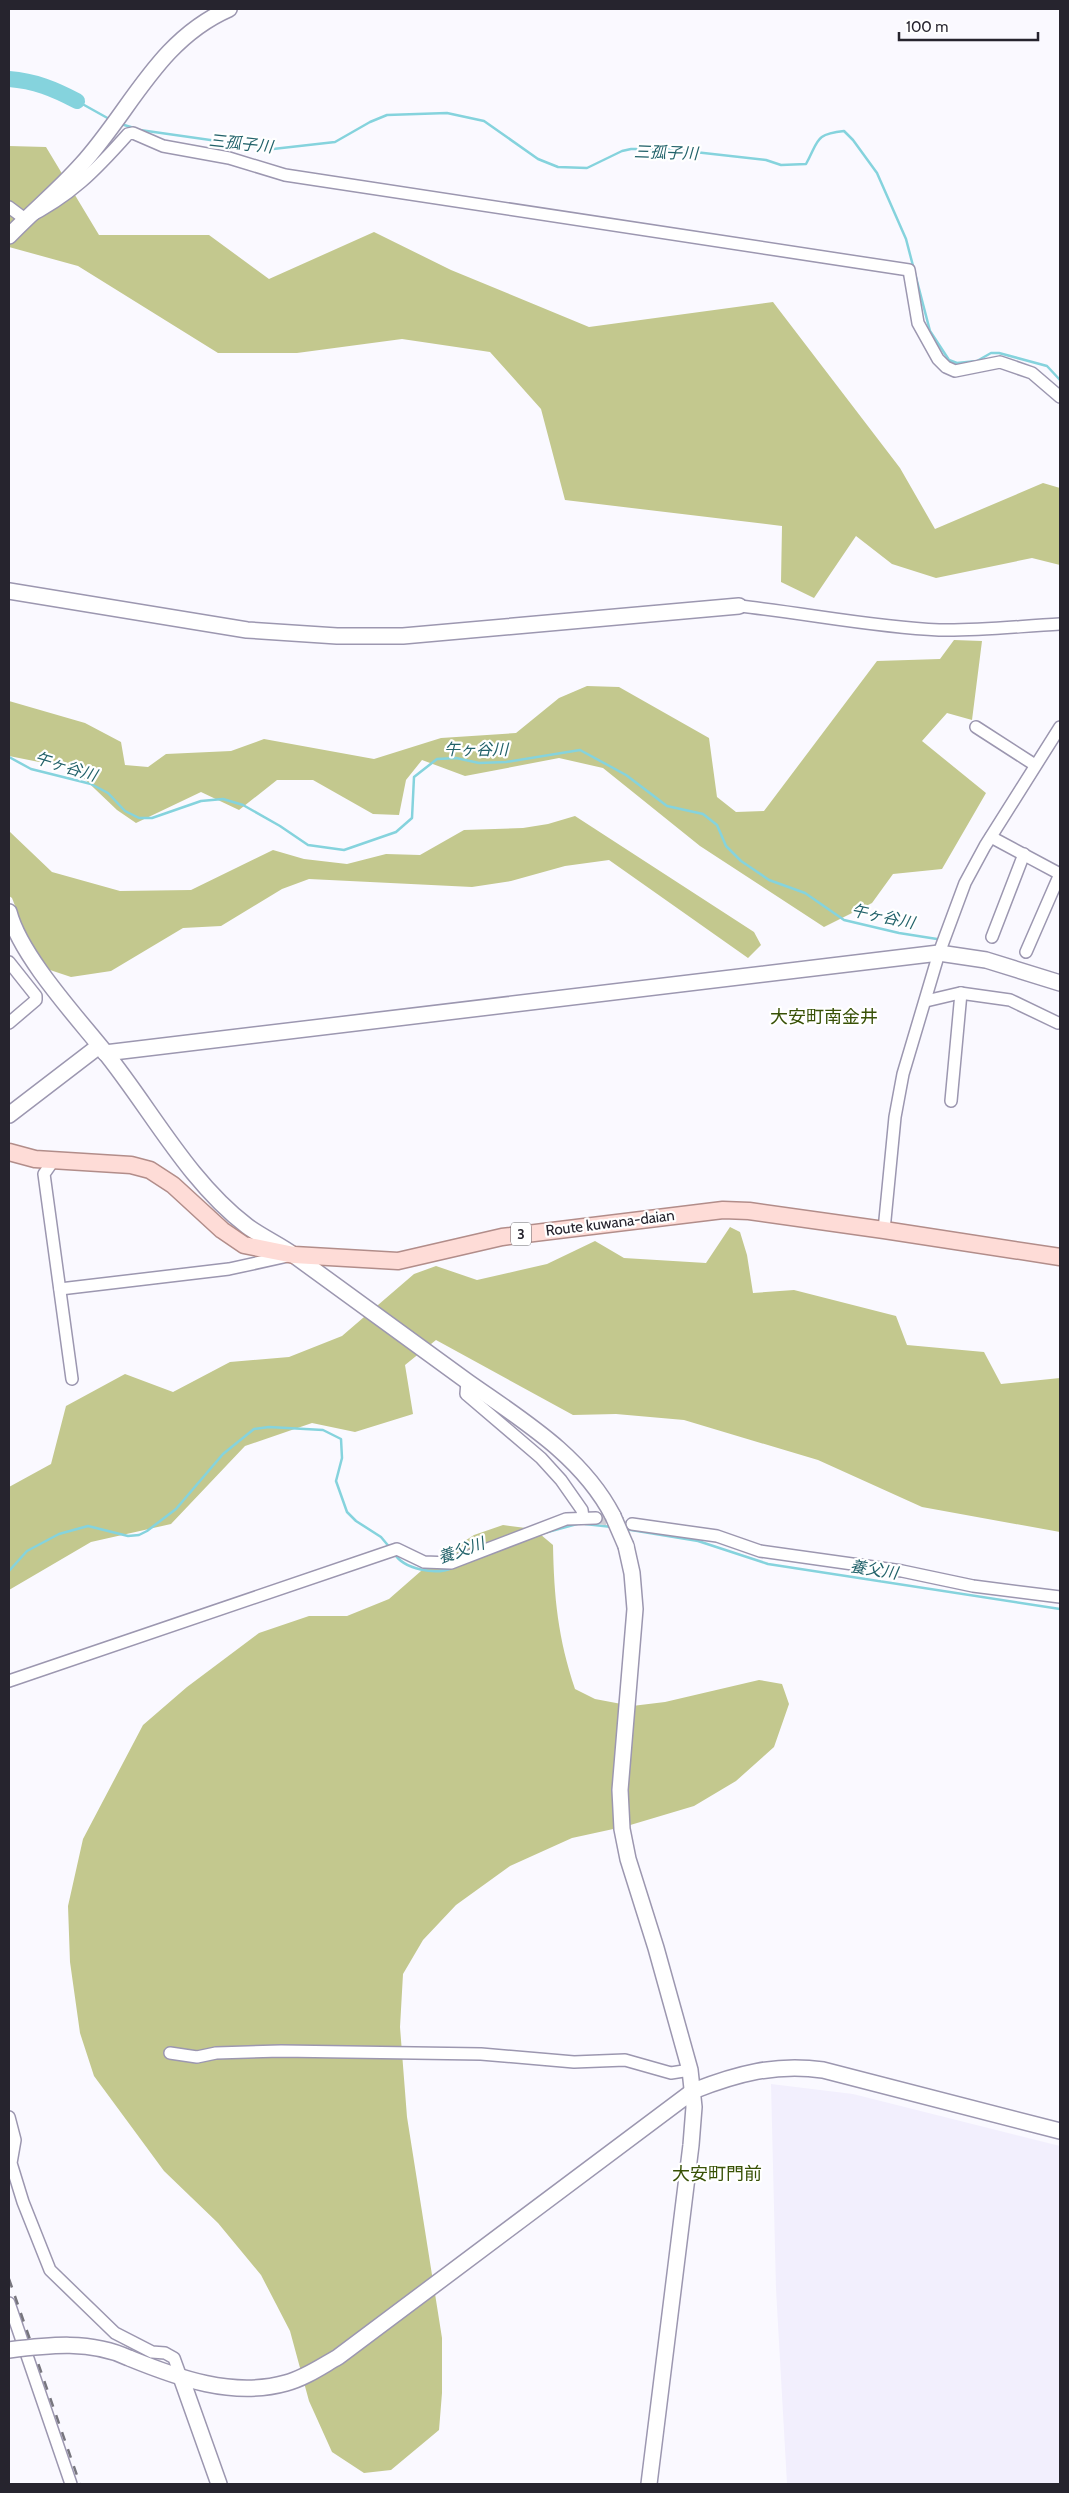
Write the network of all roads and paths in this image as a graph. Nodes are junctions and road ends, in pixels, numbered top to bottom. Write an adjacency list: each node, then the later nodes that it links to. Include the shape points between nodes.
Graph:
1 (229, 9): 3 (street, via 190,32 158,61 82,165)
2 (9, 207): 3 (street)
3 (26, 219): 4 (street); 5 (street, via 60,200 94,172 128,134 133,133 163,146 229,158 284,175 908,270 918,323 946,367 954,371 1000,362 1032,373)
4 (9, 236)
5 (1060, 397)
6 (9, 590): 7 (street, via 247,630 337,636 403,636)
7 (739, 606): 8 (street, via 940,630)
8 (1060, 624)
9 (976, 727): 11 (street)
10 (1059, 733): 11 (street)
11 (1036, 765): 12 (street)
12 (990, 837): 13 (street); 17 (street, via 965,883)
13 (1024, 854): 15 (street); 16 (street, via 1060,874)
14 (9, 912): 24 (street, via 23,946)
15 (992, 937)
16 (1026, 952)
17 (939, 953): 19 (street, via 986,960); 21 (street); 24 (street)
18 (9, 962): 22 (street, via 36,1000)
19 (1060, 983)
20 (961, 993): 21 (street); 23 (street, via 1010,1000); 25 (street)
21 (926, 1001): 29 (street, via 896,1108)
22 (9, 1023)
23 (1058, 1023)
24 (102, 1049): 26 (street); 30 (street, via 184,1162 226,1208 248,1227)
25 (951, 1101)
26 (9, 1116)
27 (9, 1152): 28 (main road, Route kuwana-daian / 3)
28 (52, 1161): 30 (main road, Route kuwana-daian / 3, via 131,1165 150,1170 244,1245); 32 (street, via 44,1174)
29 (884, 1230): 30 (main road, Route kuwana-daian / 3, via 723,1210 502,1237 398,1261); 31 (main road, Route kuwana-daian / 3)
30 (294, 1255): 32 (street, via 229,1269); 34 (street)
31 (1060, 1256)
32 (60, 1289): 33 (street)
33 (72, 1380)
34 (471, 1384): 35 (street, via 466,1394 554,1472 582,1510); 41 (street, bridge, via 568,1456 599,1492 621,1534 632,1573 635,1609 621,1774 622,1829 628,1860)
35 (583, 1517): 36 (street); 39 (street, via 566,1519 451,1563 424,1562 397,1549)
36 (596, 1518)
37 (632, 1524): 38 (street, via 717,1536 760,1551)
38 (1060, 1597)
39 (9, 1681)
40 (170, 2054): 41 (street, via 197,2056 216,2052 281,2051 481,2054 574,2062 625,2060 671,2073)
41 (690, 2070): 42 (street)
42 (693, 2091): 44 (street, via 768,2068 806,2068); 47 (street, via 346,2352 321,2367 287,2383 255,2388); 50 (street, via 692,2144)
43 (9, 2117): 47 (street, via 15,2140 11,2163 50,2270 114,2333 152,2352 166,2353 174,2358)
44 (1060, 2130)
45 (9, 2305): 48 (street)
46 (9, 2350): 47 (street, bridge, via 68,2345 106,2350)
47 (182, 2380): 49 (street)
48 (71, 2484)
49 (219, 2484)
50 (649, 2484)

